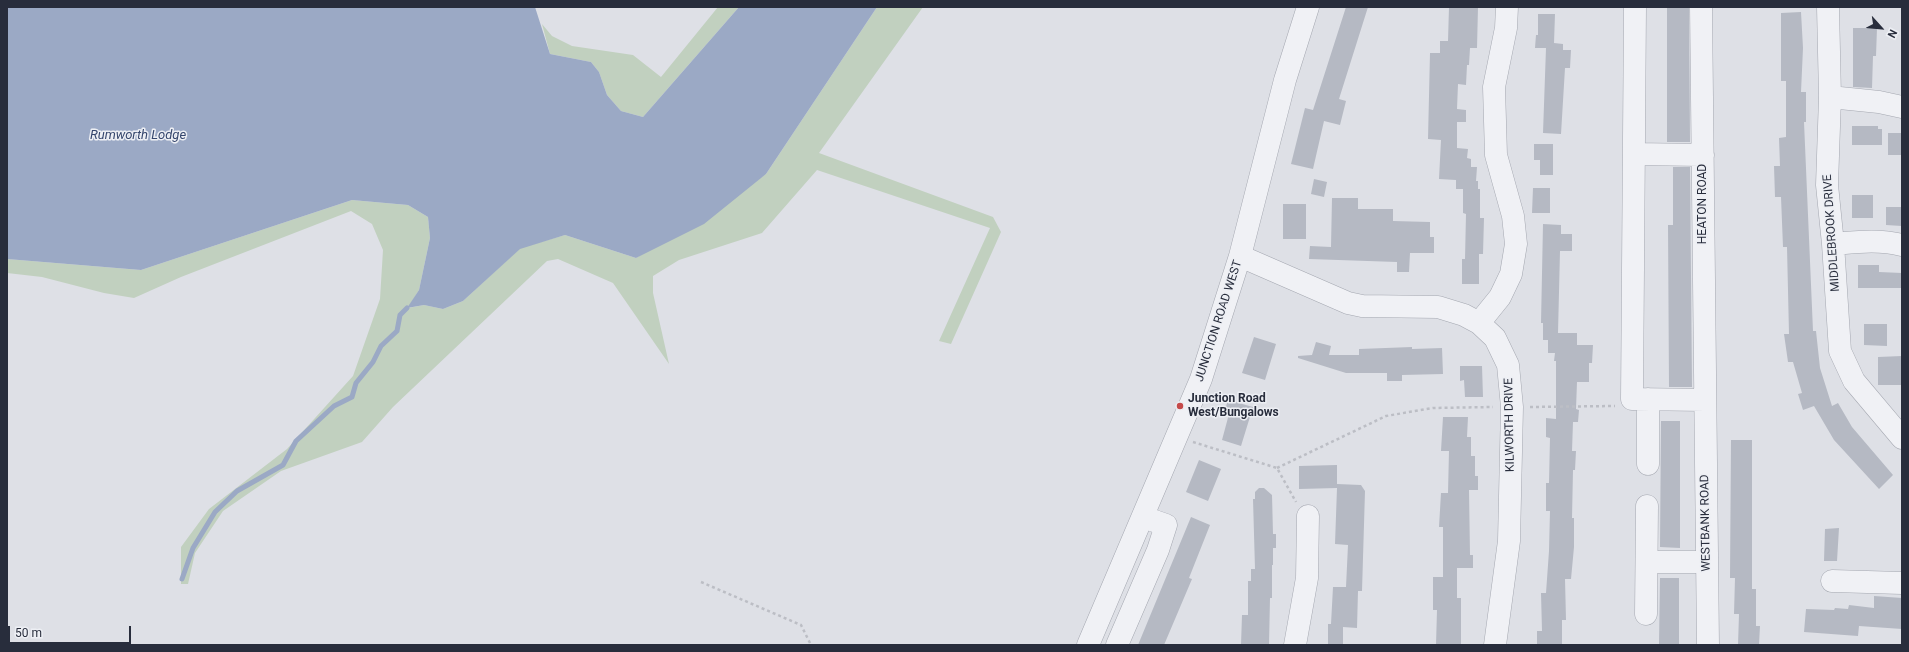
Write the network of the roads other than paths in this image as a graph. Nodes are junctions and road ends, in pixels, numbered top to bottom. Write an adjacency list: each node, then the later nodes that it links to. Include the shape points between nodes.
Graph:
1 (1308, 7): 12 (street, JUNCTION ROAD WEST, via 1285,80)
2 (1507, 7): 13 (street, via 1506,28 1494,87 1496,155 1513,216 1516,244 1511,274 1500,297)
3 (1635, 7): 8 (street)
4 (1701, 7): 9 (street, HEATON ROAD)
5 (1828, 7): 6 (street, MIDDLEBROOK DRIVE)
6 (1830, 98): 7 (street, via 1879,102); 10 (street, MIDDLEBROOK DRIVE, via 1827,185)
7 (1902, 107)
8 (1634, 154): 9 (street); 14 (street)
9 (1703, 156): 15 (street, HEATON ROAD)
10 (1833, 244): 11 (street, via 1886,241); 16 (street, MIDDLEBROOK DRIVE, via 1840,351 1854,381)
11 (1902, 245)
12 (1240, 256): 13 (street, KILWORTH DRIVE, via 1348,303 1362,306 1438,307); 19 (street, JUNCTION ROAD WEST, via 1201,379)
13 (1479, 323): 29 (street, KILWORTH DRIVE, via 1494,338 1508,365 1512,407 1509,541)
14 (1640, 399): 15 (street); 17 (street)
15 (1705, 400): 22 (street, WESTBANK ROAD)
16 (1898, 426)
17 (1648, 464)
18 (1647, 506): 21 (street)
19 (1143, 516): 26 (street, JUNCTION ROAD WEST); 27 (street, via 1166,525 1158,550)
20 (1308, 516): 28 (street, via 1307,578)
21 (1647, 562): 22 (street); 25 (street)
22 (1706, 562): 30 (street, WESTBANK ROAD)
23 (1832, 581): 24 (street)
24 (1902, 583)
25 (1646, 614)
26 (1088, 645)
27 (1116, 645)
28 (1295, 645)
29 (1495, 645)
30 (1708, 645)

